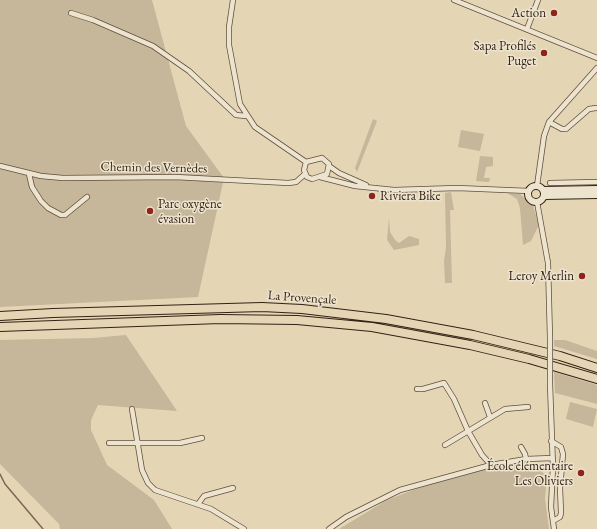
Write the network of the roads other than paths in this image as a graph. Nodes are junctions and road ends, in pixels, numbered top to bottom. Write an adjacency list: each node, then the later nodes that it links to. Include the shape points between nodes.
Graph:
1 (233, 0): 9 (street, via 229,45 236,88)
2 (454, 0): 5 (street)
3 (538, 0): 5 (street)
4 (71, 13): 9 (street, via 153,46 189,71 236,115)
5 (527, 29): 6 (street)
6 (597, 58)
7 (597, 68): 10 (street)
8 (596, 108): 10 (street, via 589,109 566,129)
9 (246, 116): 11 (street, via 264,135)
10 (549, 122): 19 (street, via 544,136)
11 (306, 162): 13 (street, via 322,158); 15 (street)
12 (0, 166): 14 (street, Chemin des Vernèdes)
13 (329, 166): 16 (street, via 328,174); 20 (street)
14 (29, 174): 15 (street, Chemin des Vernèdes, via 63,178 169,177 288,184 296,182); 25 (street, via 32,187 41,201 60,215 66,215)
15 (305, 174): 16 (street, via 307,177)
16 (320, 177): 20 (street, via 344,184)
17 (597, 182): 18 (street)
18 (550, 183)
19 (537, 186): 22 (street); 23 (street)
20 (370, 187): 22 (street, via 394,190 457,188)
21 (597, 189): 23 (street)
22 (529, 191): 26 (street, via 530,199)
23 (543, 193): 24 (street); 26 (street)
24 (597, 195)
25 (87, 197)
26 (537, 202): 41 (street, bridge, via 545,242 549,289)
27 (0, 316): 29 (highway, La Provençale, via 246,308 302,309 432,327)
28 (0, 327): 32 (highway, La Provençale, via 220,319 297,320 372,327 470,345)
29 (560, 356): 30 (highway); 31 (highway, La Provençale)
30 (597, 364)
31 (597, 368)
32 (597, 379)
33 (417, 389): 38 (street, via 444,383 454,398)
34 (485, 403): 37 (street)
35 (528, 407): 37 (street, via 505,408)
36 (132, 409): 40 (street)
37 (490, 417): 38 (street)
38 (468, 431): 43 (street); 47 (street)
39 (202, 438): 40 (street, via 180,443)
40 (138, 442): 42 (street); 49 (street, via 145,477 155,490)
41 (551, 442): 45 (street); 50 (street, via 561,447 563,454 561,513 560,517)
42 (109, 443)
43 (445, 445)
44 (521, 447): 46 (street)
45 (552, 458): 46 (street); 50 (street)
46 (526, 459): 47 (street)
47 (491, 465): 52 (street, via 400,490 346,516)
48 (233, 488): 49 (street, via 204,496)
49 (198, 504): 51 (street)
50 (553, 521): 53 (street)
51 (244, 529)
52 (329, 529)
53 (554, 529)

